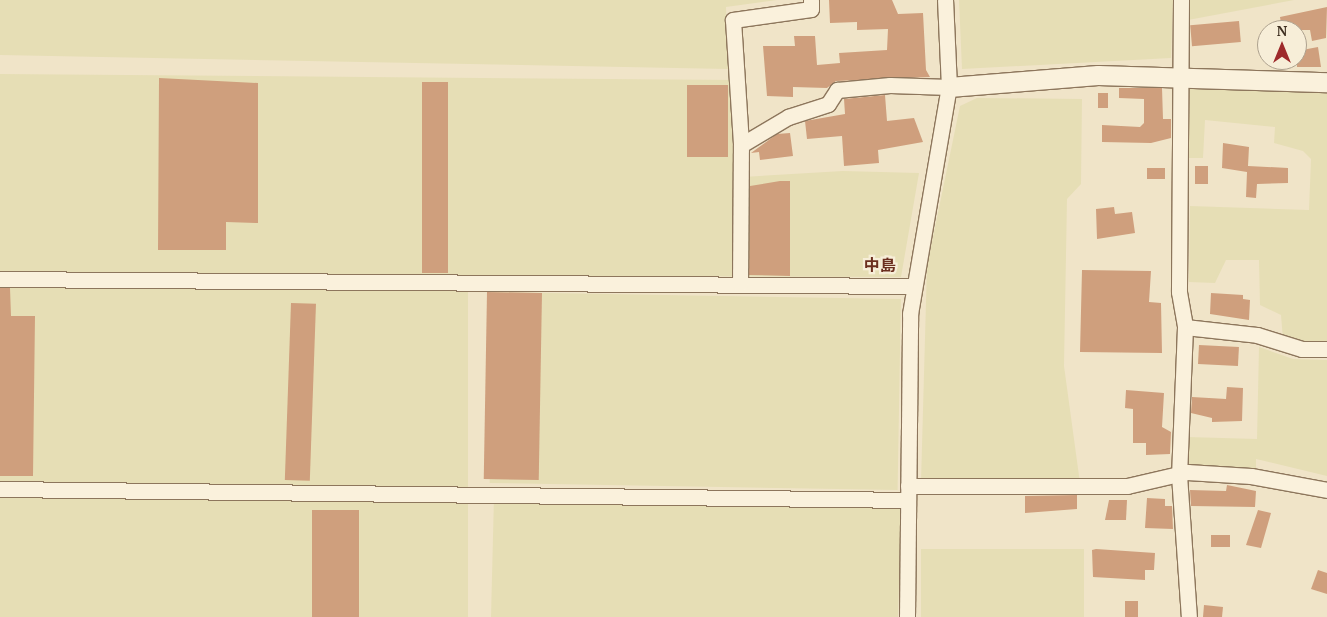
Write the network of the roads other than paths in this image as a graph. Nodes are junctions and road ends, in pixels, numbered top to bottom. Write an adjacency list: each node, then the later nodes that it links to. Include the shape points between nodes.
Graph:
1 (810, 0): 7 (street, via 811,10 732,20)
2 (946, 0): 6 (street)
3 (1181, 0): 4 (street)
4 (1181, 76): 5 (street); 6 (street, via 1098,75); 11 (street, via 1179,292)
5 (1327, 82)
6 (949, 87): 7 (street, via 890,85 838,90 828,104 788,117); 10 (street)
7 (741, 145): 9 (street)
8 (0, 279): 9 (street)
9 (740, 284): 10 (street)
10 (912, 286): 16 (street)
11 (1185, 327): 12 (street, via 1257,335 1302,349); 13 (street)
12 (1327, 349)
13 (1179, 475): 15 (street, via 1251,476); 16 (street, via 1127,486); 18 (street)
14 (0, 489): 16 (street)
15 (1327, 490)
16 (907, 493): 17 (street)
17 (907, 617)
18 (1189, 617)

